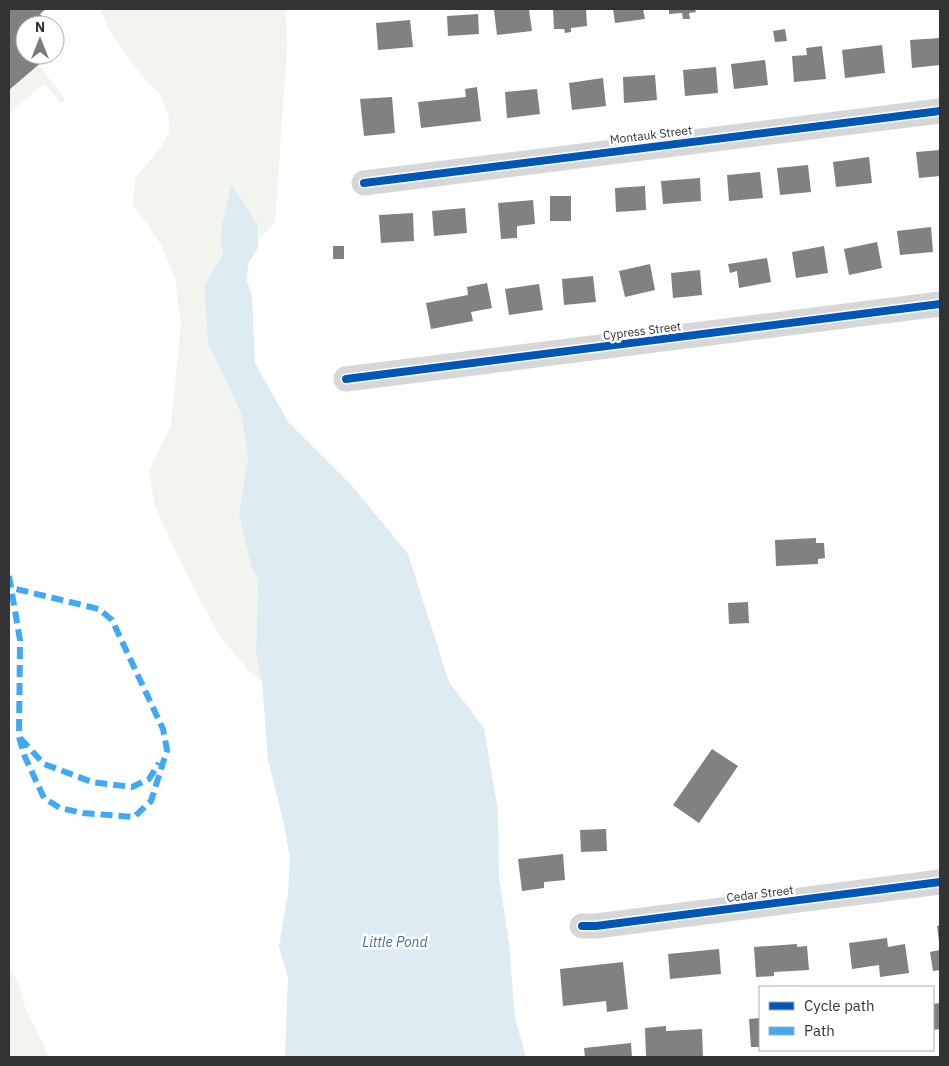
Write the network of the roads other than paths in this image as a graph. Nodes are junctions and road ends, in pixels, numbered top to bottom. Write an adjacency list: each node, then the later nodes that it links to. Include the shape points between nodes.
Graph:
1 (940, 111): 2 (street, Montauk Street)
2 (364, 183)
3 (940, 304): 4 (street, Cypress Street)
4 (346, 379)
5 (940, 882): 6 (street, Cedar Street)
6 (582, 926)

